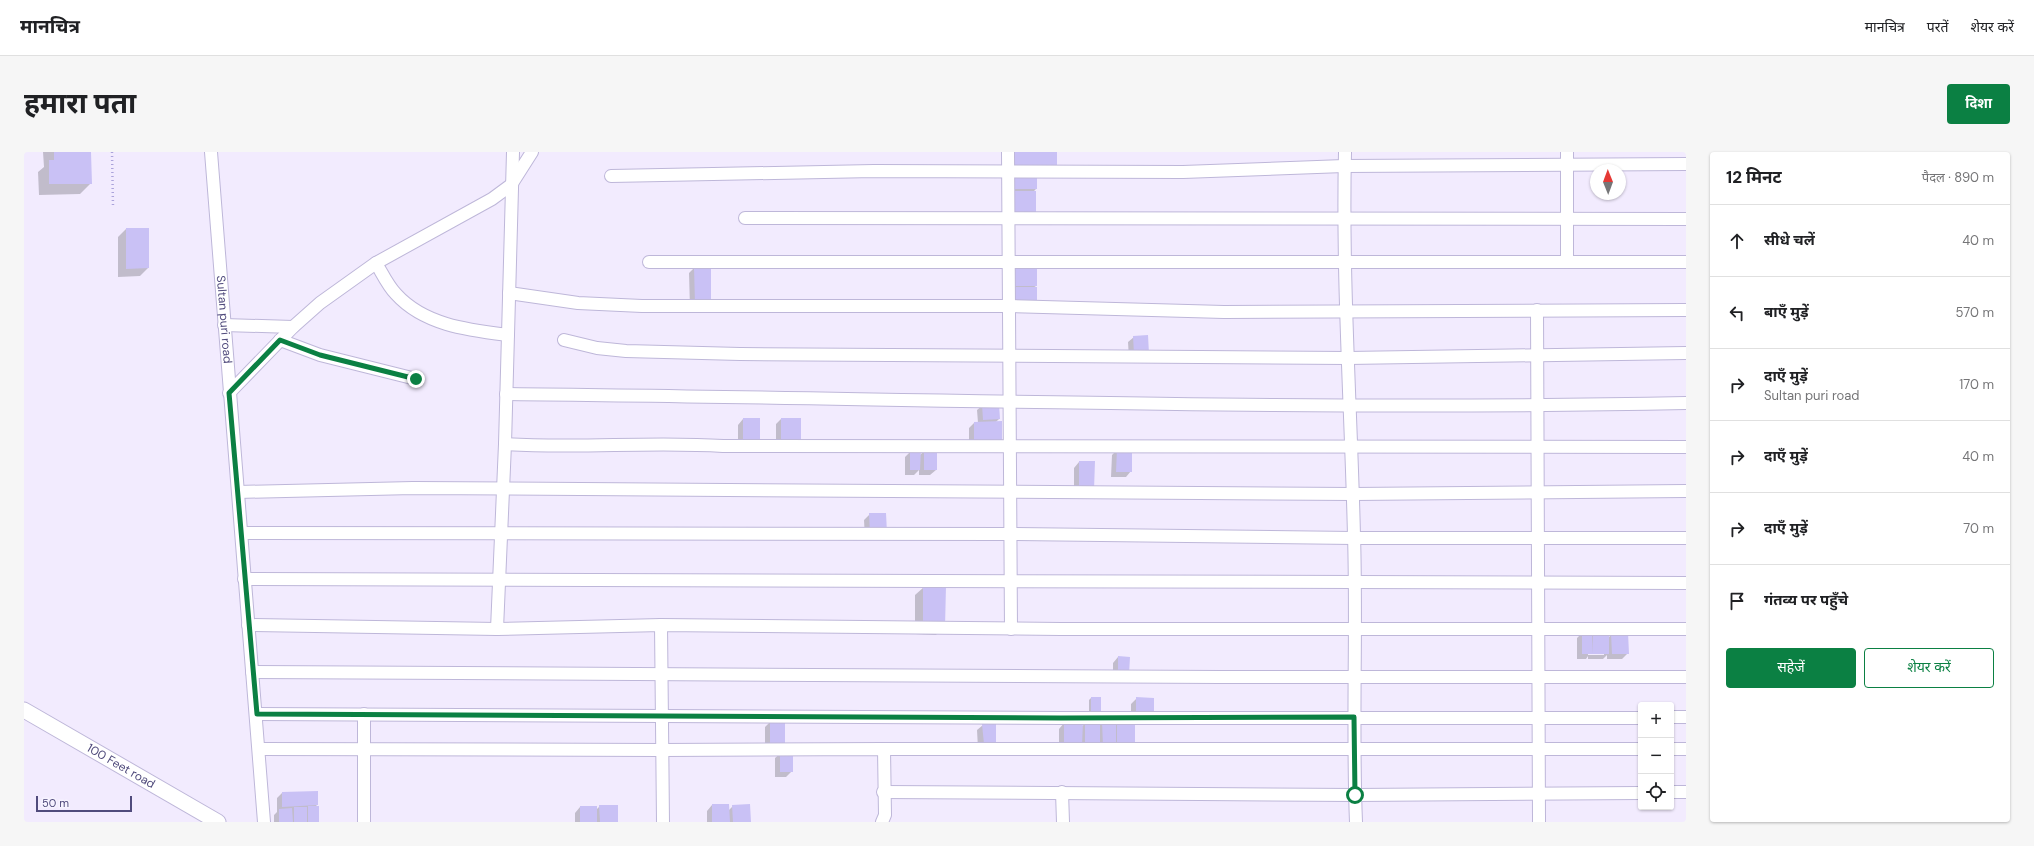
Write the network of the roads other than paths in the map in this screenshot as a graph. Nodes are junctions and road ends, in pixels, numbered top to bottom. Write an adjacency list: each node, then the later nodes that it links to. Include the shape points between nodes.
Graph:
1 (211, 152): 29 (street, Sultan puri road)
2 (513, 152): 12 (street)
3 (532, 152): 12 (street)
4 (1008, 152): 10 (street)
5 (1345, 152): 9 (street)
6 (1567, 152): 8 (street)
7 (1686, 164): 8 (street)
8 (1568, 165): 9 (street); 15 (street)
9 (1344, 166): 10 (street, via 1183,172); 16 (street)
10 (1009, 172): 11 (street, via 874,171); 14 (street)
11 (611, 176)
12 (511, 185): 21 (street, via 478,208); 24 (street)
13 (745, 218): 14 (street)
14 (1010, 218): 16 (street); 22 (street)
15 (1566, 218): 16 (street); 17 (street); 19 (street)
16 (1344, 219): 23 (street)
17 (1686, 219)
18 (648, 262): 22 (street)
19 (1567, 262): 20 (street); 23 (street)
20 (1686, 262)
21 (376, 263): 30 (street, via 338,288); 31 (street, via 394,293 407,306 424,316 460,328)
22 (1009, 263): 23 (street); 25 (street)
23 (1345, 263): 26 (street)
24 (509, 293): 25 (street, via 618,306); 31 (street)
25 (1009, 306): 26 (street, via 1224,312); 36 (street)
26 (1346, 310): 27 (street); 37 (street)
27 (1537, 310): 28 (street); 35 (street)
28 (1686, 310)
29 (224, 325): 30 (street); 39 (street, Sultan puri road)
30 (293, 327): 32 (street)
31 (508, 335): 40 (street)
32 (280, 340): 38 (street, via 320,355); 39 (street)
33 (564, 340): 36 (street, via 597,348 685,353)
34 (1686, 353): 35 (street)
35 (1537, 354): 37 (street); 44 (street)
36 (1009, 355): 37 (street); 41 (street)
37 (1348, 358): 43 (street)
38 (416, 379)
39 (229, 393): 53 (street, Sultan puri road)
40 (506, 394): 41 (street); 45 (street)
41 (1011, 401): 43 (street); 46 (street)
42 (1686, 403): 44 (street)
43 (1349, 405): 44 (street); 47 (street)
44 (1538, 406): 48 (street)
45 (505, 444): 46 (street); 50 (street)
46 (1010, 446): 47 (street); 51 (street)
47 (1351, 447): 48 (street); 55 (street)
48 (1538, 447): 49 (street); 54 (street)
49 (1686, 447)
50 (503, 490): 51 (street); 53 (street, via 413,488); 57 (street)
51 (1010, 491): 55 (street); 58 (street)
52 (1686, 491): 54 (street)
53 (238, 492): 56 (street, Sultan puri road)
54 (1539, 492): 55 (street); 60 (street)
55 (1353, 494): 59 (street)
56 (242, 533): 57 (street); 62 (street, Sultan puri road)
57 (501, 534): 58 (street); 63 (street)
58 (1011, 534): 59 (street); 64 (street)
59 (1354, 538): 60 (street); 65 (street)
60 (1538, 538): 61 (street); 66 (street)
61 (1686, 538)
62 (244, 579): 63 (street); 68 (street, Sultan puri road)
63 (499, 580): 64 (street); 71 (street)
64 (1010, 582): 65 (street); 72 (street)
65 (1355, 583): 66 (street); 70 (street)
66 (1538, 583): 67 (street); 73 (street)
67 (1686, 583)
68 (248, 625): 71 (street); 75 (street, Sultan puri road)
69 (661, 625): 71 (street); 72 (street); 76 (street)
70 (1355, 628): 72 (street); 73 (street); 77 (street)
71 (497, 629)
72 (1011, 629)
73 (1538, 629): 74 (street); 78 (street)
74 (1686, 629)
75 (252, 672): 76 (street); 81 (street, Sultan puri road)
76 (661, 674): 77 (street); 83 (street)
77 (1354, 676): 78 (street); 84 (street)
78 (1539, 677): 79 (street); 87 (street)
79 (1686, 677)
80 (24, 710): 105 (street, 100 Feet road)
81 (257, 714): 82 (street); 90 (street, Sultan puri road)
82 (364, 714): 83 (street); 96 (street)
83 (661, 717): 84 (street); 97 (street)
84 (1354, 717): 87 (street); 92 (street)
85 (1674, 717): 86 (street)
86 (1686, 717)
87 (1538, 718): 88 (street); 89 (street)
88 (1638, 718)
89 (1538, 748): 92 (street); 93 (street); 102 (street)
90 (259, 749): 96 (street); 106 (street, Sultan puri road)
91 (884, 749): 92 (street); 97 (street); 98 (street)
92 (1354, 749): 104 (street)
93 (1638, 749)
94 (1674, 749): 95 (street)
95 (1686, 749)
96 (363, 750): 97 (street); 107 (street)
97 (662, 750): 108 (street)
98 (883, 792): 99 (street); 109 (street, via 885,815)
99 (1062, 792): 104 (street); 110 (street)
100 (1674, 792): 101 (street)
101 (1686, 792)
102 (1539, 793): 103 (street); 104 (street); 112 (street)
103 (1638, 793)
104 (1355, 795): 111 (street)
105 (218, 822)
106 (264, 822)
107 (364, 822)
108 (663, 822)
109 (882, 822)
110 (1063, 822)
111 (1356, 822)
112 (1539, 822)

